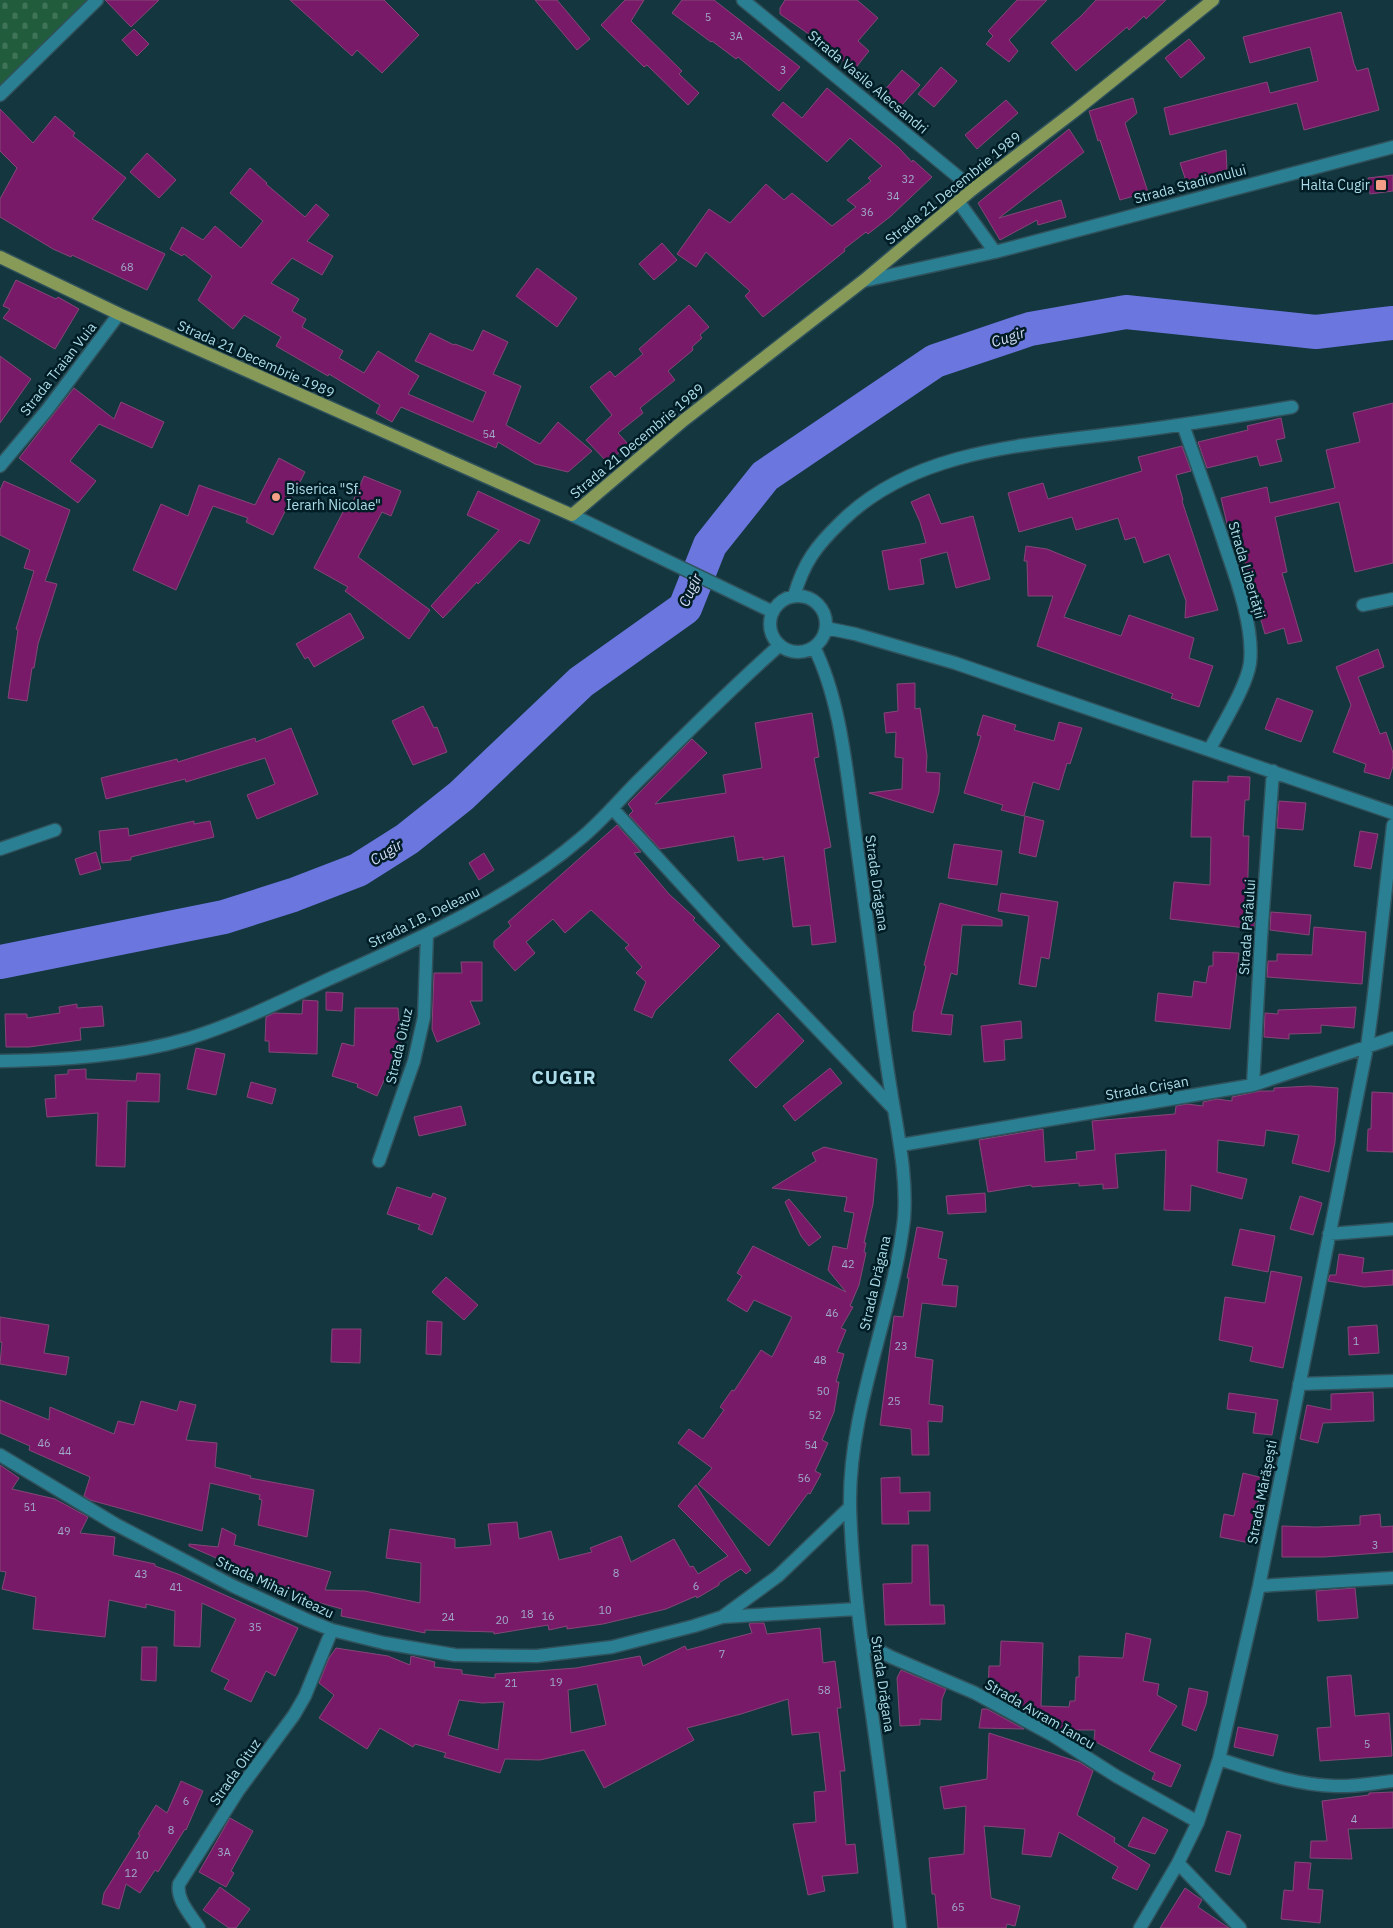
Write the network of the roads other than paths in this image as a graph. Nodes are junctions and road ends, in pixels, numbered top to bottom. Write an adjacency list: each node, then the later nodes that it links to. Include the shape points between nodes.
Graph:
1 (97, 0): 4 (street)
2 (743, 0): 6 (street, Strada Vasile Alecsandri)
3 (1212, 0): 6 (main road, Strada 21 Decembrie 1989)
4 (0, 95)
5 (1393, 146): 8 (street, Strada Stadionului)
6 (973, 189): 7 (main road, Strada 21 Decembrie 1989)
7 (958, 201): 8 (street); 10 (main road, Strada 21 Decembrie 1989)
8 (995, 252): 10 (street, Strada Stadionului)
9 (0, 257): 11 (main road, Strada 21 Decembrie 1989)
10 (863, 281): 15 (main road, Strada 21 Decembrie 1989, via 684,420)
11 (119, 314): 14 (street, Strada Traian Vuia); 15 (main road, Strada 21 Decembrie 1989)
12 (1292, 407): 13 (street)
13 (1183, 425): 16 (street, via 1018,446 955,459 906,477 880,490 827,535 810,556); 23 (street, Strada Libertății, via 1234,572 1251,646 1246,680)
14 (0, 466)
15 (572, 515): 19 (street)
16 (794, 596): 19 (street); 20 (street, via 811,599 818,604 823,611)
17 (1393, 600): 18 (street)
18 (1363, 604)
19 (773, 612): 21 (street, via 771,630)
20 (826, 628): 22 (street); 23 (street, via 955,663)
21 (780, 645): 22 (street, via 796,652); 25 (street, Strada I.B. Deleanu)
22 (814, 647): 35 (street, Strada Drăgana, via 833,698 849,784)
23 (1210, 750): 24 (street)
24 (1273, 771): 26 (street); 34 (street, Strada Pârâului)
25 (612, 808): 30 (street, Strada I.B. Deleanu, via 580,839 534,873 480,907); 35 (street)
26 (1393, 813)
27 (1393, 825): 32 (street, Strada Mărășești)
28 (55, 830): 29 (street)
29 (0, 849)
30 (427, 934): 33 (street, Strada I.B. Deleanu, via 190,1038 109,1054); 37 (street, Strada Oituz, via 424,1017 412,1068)
31 (1393, 1038): 32 (street, Strada Crișan)
32 (1366, 1047): 34 (street, Strada Crișan); 39 (street, Strada Mărășești)
33 (0, 1061)
34 (1253, 1085): 36 (street, Strada Crișan)
35 (894, 1109): 36 (street, Strada Drăgana)
36 (901, 1145): 43 (street, Strada Drăgana, via 904,1214 900,1248 863,1399 851,1472)
37 (379, 1161)
38 (1393, 1229): 39 (street)
39 (1329, 1234): 41 (street, Strada Mărășești)
40 (1393, 1381): 41 (street)
41 (1299, 1384): 45 (street, Strada Mărășești)
42 (0, 1455): 48 (street, Strada Mihai Viteazu, via 115,1524 235,1587)
43 (850, 1506): 46 (street, Strada Drăgana); 47 (street, Strada Mihai Viteazu, via 778,1576)
44 (1393, 1578): 45 (street)
45 (1259, 1586): 50 (street, Strada Mărășești)
46 (857, 1609): 47 (street); 49 (street, Strada Drăgana)
47 (722, 1617): 48 (street, Strada Mihai Viteazu, via 612,1647 537,1656 455,1655)
48 (332, 1630): 54 (street, Strada Oituz, via 294,1715 238,1791 179,1884 177,1892 180,1899)
49 (862, 1642): 52 (street, Strada Avram Iancu, via 976,1693); 55 (street, Strada Drăgana)
50 (1220, 1759): 51 (street, via 1306,1784 1337,1787); 52 (street, Strada Mărășești)
51 (1393, 1781)
52 (1198, 1822): 53 (street, Strada Mărășești)
53 (1178, 1862): 56 (street, Strada Mărășești); 57 (street)
54 (199, 1928)
55 (900, 1928)
56 (1140, 1928)
57 (1240, 1928)

